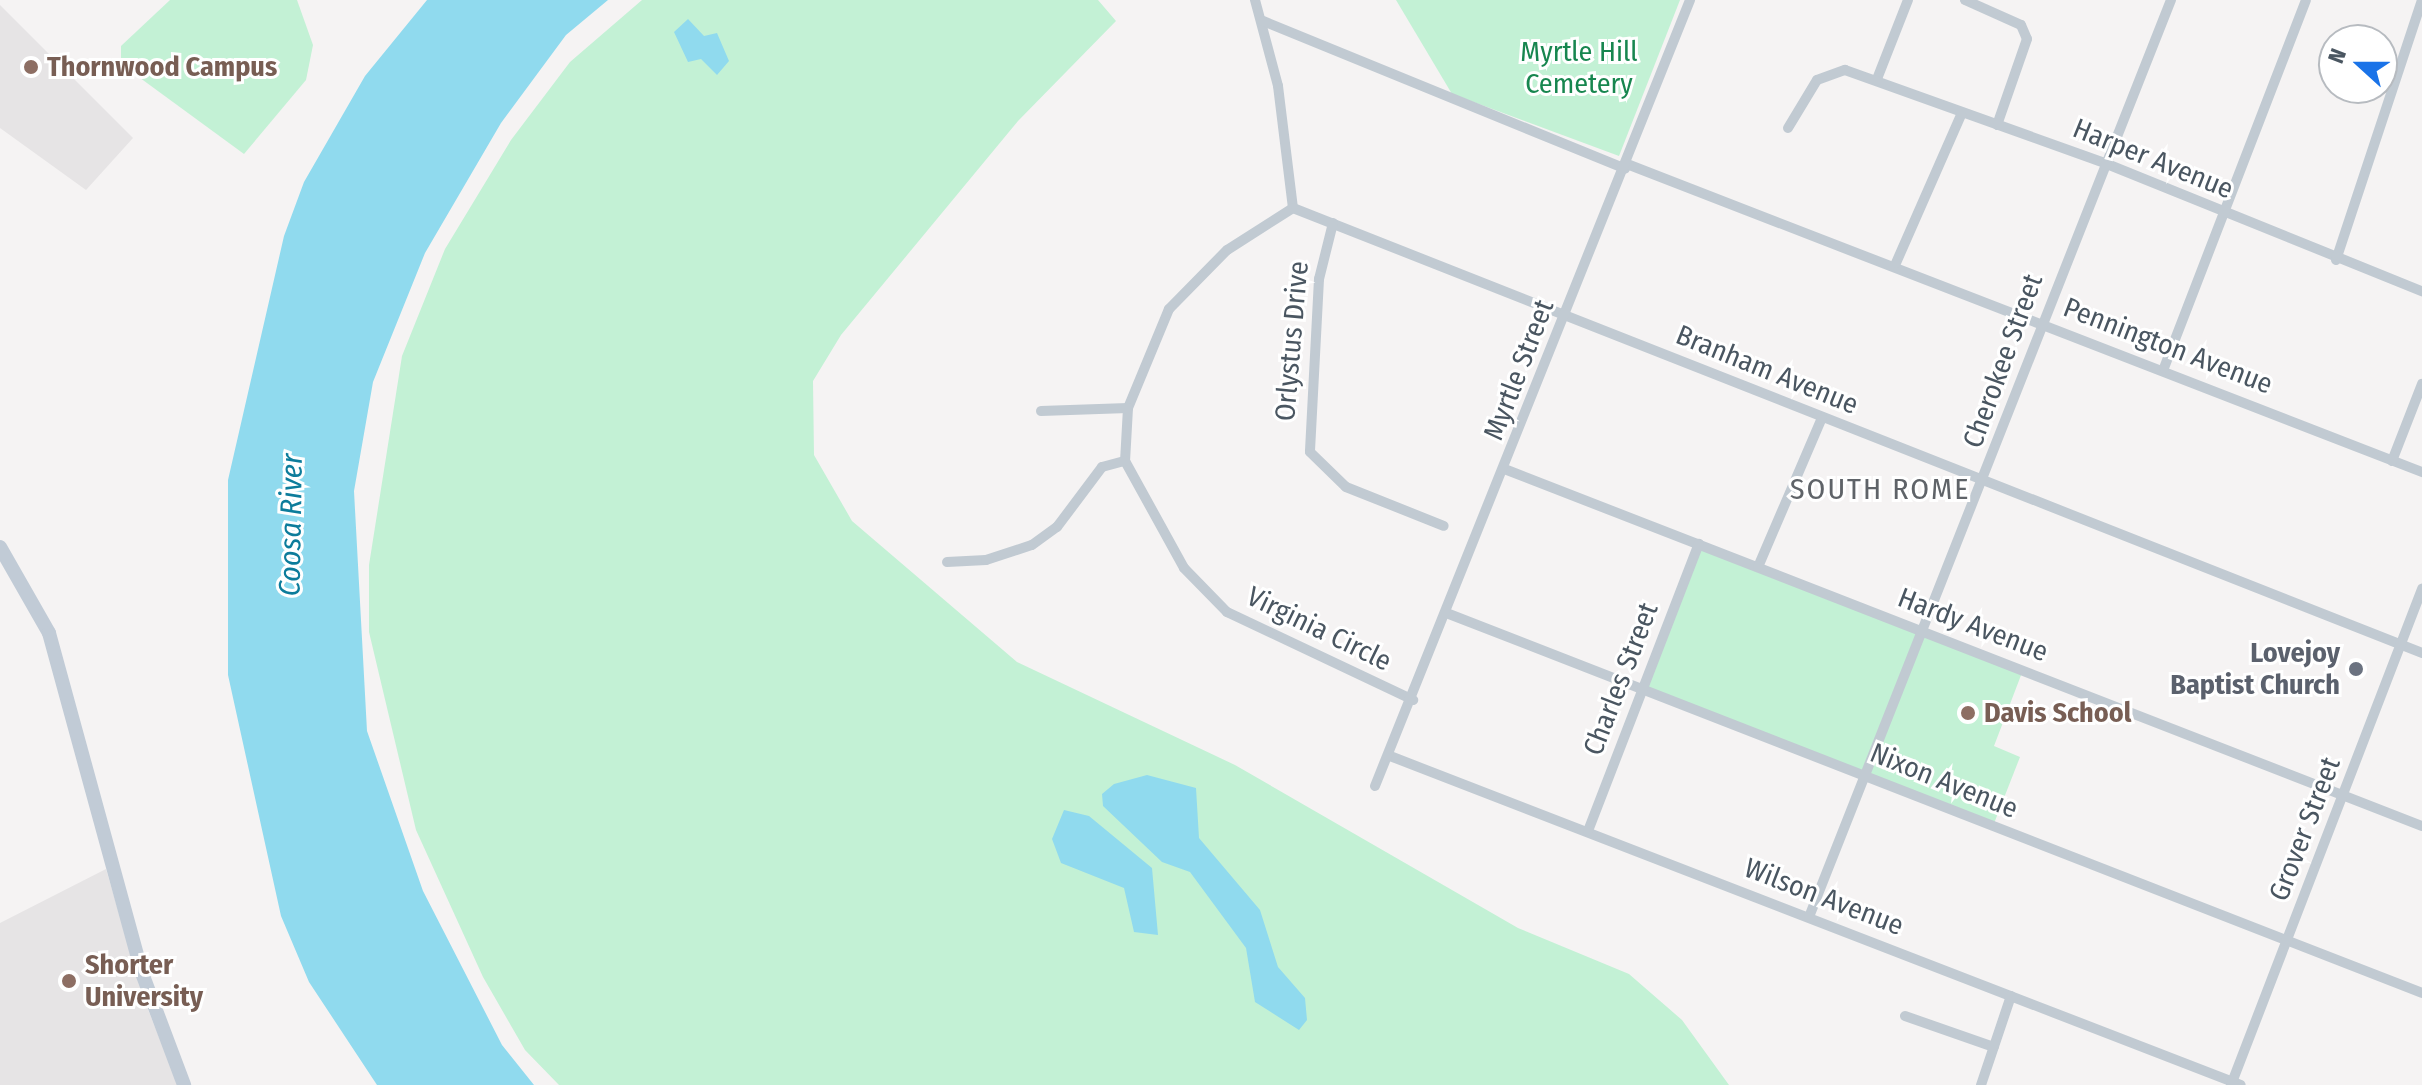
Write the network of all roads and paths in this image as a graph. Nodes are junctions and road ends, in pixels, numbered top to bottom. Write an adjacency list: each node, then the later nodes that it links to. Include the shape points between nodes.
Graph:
1 (1255, 0): 8 (street)
2 (1690, 0): 14 (street, Myrtle Street)
3 (1908, 0): 9 (street)
4 (1965, 0): 11 (street, via 2021,25 2027,39)
5 (2171, 0): 13 (street, Cherokee Street)
6 (2306, 0): 16 (street)
7 (2422, 0): 18 (street)
8 (1263, 21): 14 (street, Pennington Avenue); 15 (street)
9 (1877, 79): 10 (street, Harper Avenue); 12 (street, Harper Avenue, via 1831,71)
10 (1961, 115): 11 (street, Harper Avenue); 19 (street)
11 (1997, 125): 13 (street, Harper Avenue)
12 (1788, 128)
13 (2107, 164): 16 (street, Harper Avenue); 22 (street, Cherokee Street)
14 (1626, 167): 19 (street, Pennington Avenue); 21 (street, Myrtle Street)
15 (1293, 208): 17 (street, Branham Avenue); 25 (street, via 1227,250 1169,309)
16 (2222, 212): 18 (street, Harper Avenue); 23 (street)
17 (1333, 223): 21 (street, Branham Avenue); 33 (street, Orlystus Drive, via 1319,279 1310,452 1346,487)
18 (2336, 260): 20 (street, Harper Avenue)
19 (1896, 263): 22 (street, Pennington Avenue)
20 (2422, 291)
21 (1564, 316): 27 (street, Branham Avenue); 30 (street, Myrtle Street)
22 (2041, 321): 23 (street, Pennington Avenue); 32 (street, Cherokee Street)
23 (2164, 368): 29 (street, Pennington Avenue)
24 (2422, 384): 29 (street)
25 (1128, 408): 26 (street); 28 (street)
26 (1041, 411)
27 (1822, 418): 32 (street, Branham Avenue); 37 (street)
28 (1125, 461): 36 (street, via 1102,467 1057,527 1032,545 986,560); 44 (street, Virginia Circle, via 1184,568 1227,612)
29 (2392, 461): 31 (street, Pennington Avenue)
30 (1507, 470): 34 (street, Hardy Avenue); 39 (street, Myrtle Street)
31 (2422, 472)
32 (1984, 482): 40 (street, Cherokee Street); 41 (street, Branham Avenue)
33 (1444, 526)
34 (1699, 544): 37 (street, Hardy Avenue); 43 (street, Charles Street)
35 (0, 547): 58 (street, via 49,633 142,973)
36 (947, 562)
37 (1758, 567): 40 (street, Hardy Avenue)
38 (2422, 589): 41 (street, Grover Street)
39 (1449, 614): 43 (street, Nixon Avenue); 44 (street, Myrtle Street)
40 (1925, 632): 46 (street, Cherokee Street); 48 (street, Hardy Avenue)
41 (2400, 644): 42 (street, Branham Avenue); 48 (street, Grover Street)
42 (2422, 653)
43 (1643, 687): 46 (street, Nixon Avenue); 50 (street, Charles Street)
44 (1413, 700): 45 (street, Myrtle Street)
45 (1390, 756): 47 (street, Myrtle Street); 50 (street, Wilson Avenue)
46 (1868, 777): 51 (street, Cherokee Street); 52 (street, Nixon Avenue)
47 (1375, 786)
48 (2344, 796): 49 (street, Hardy Avenue); 52 (street, Grover Street)
49 (2422, 826)
50 (1588, 831): 51 (street, Wilson Avenue)
51 (1809, 917): 54 (street, Wilson Avenue)
52 (2291, 941): 53 (street, Nixon Avenue); 57 (street, Grover Street)
53 (2422, 993)
54 (2011, 996): 56 (street); 57 (street, Wilson Avenue)
55 (1905, 1016): 56 (street)
56 (1994, 1047): 59 (street)
57 (2235, 1084)
58 (184, 1085)
59 (1981, 1085)

